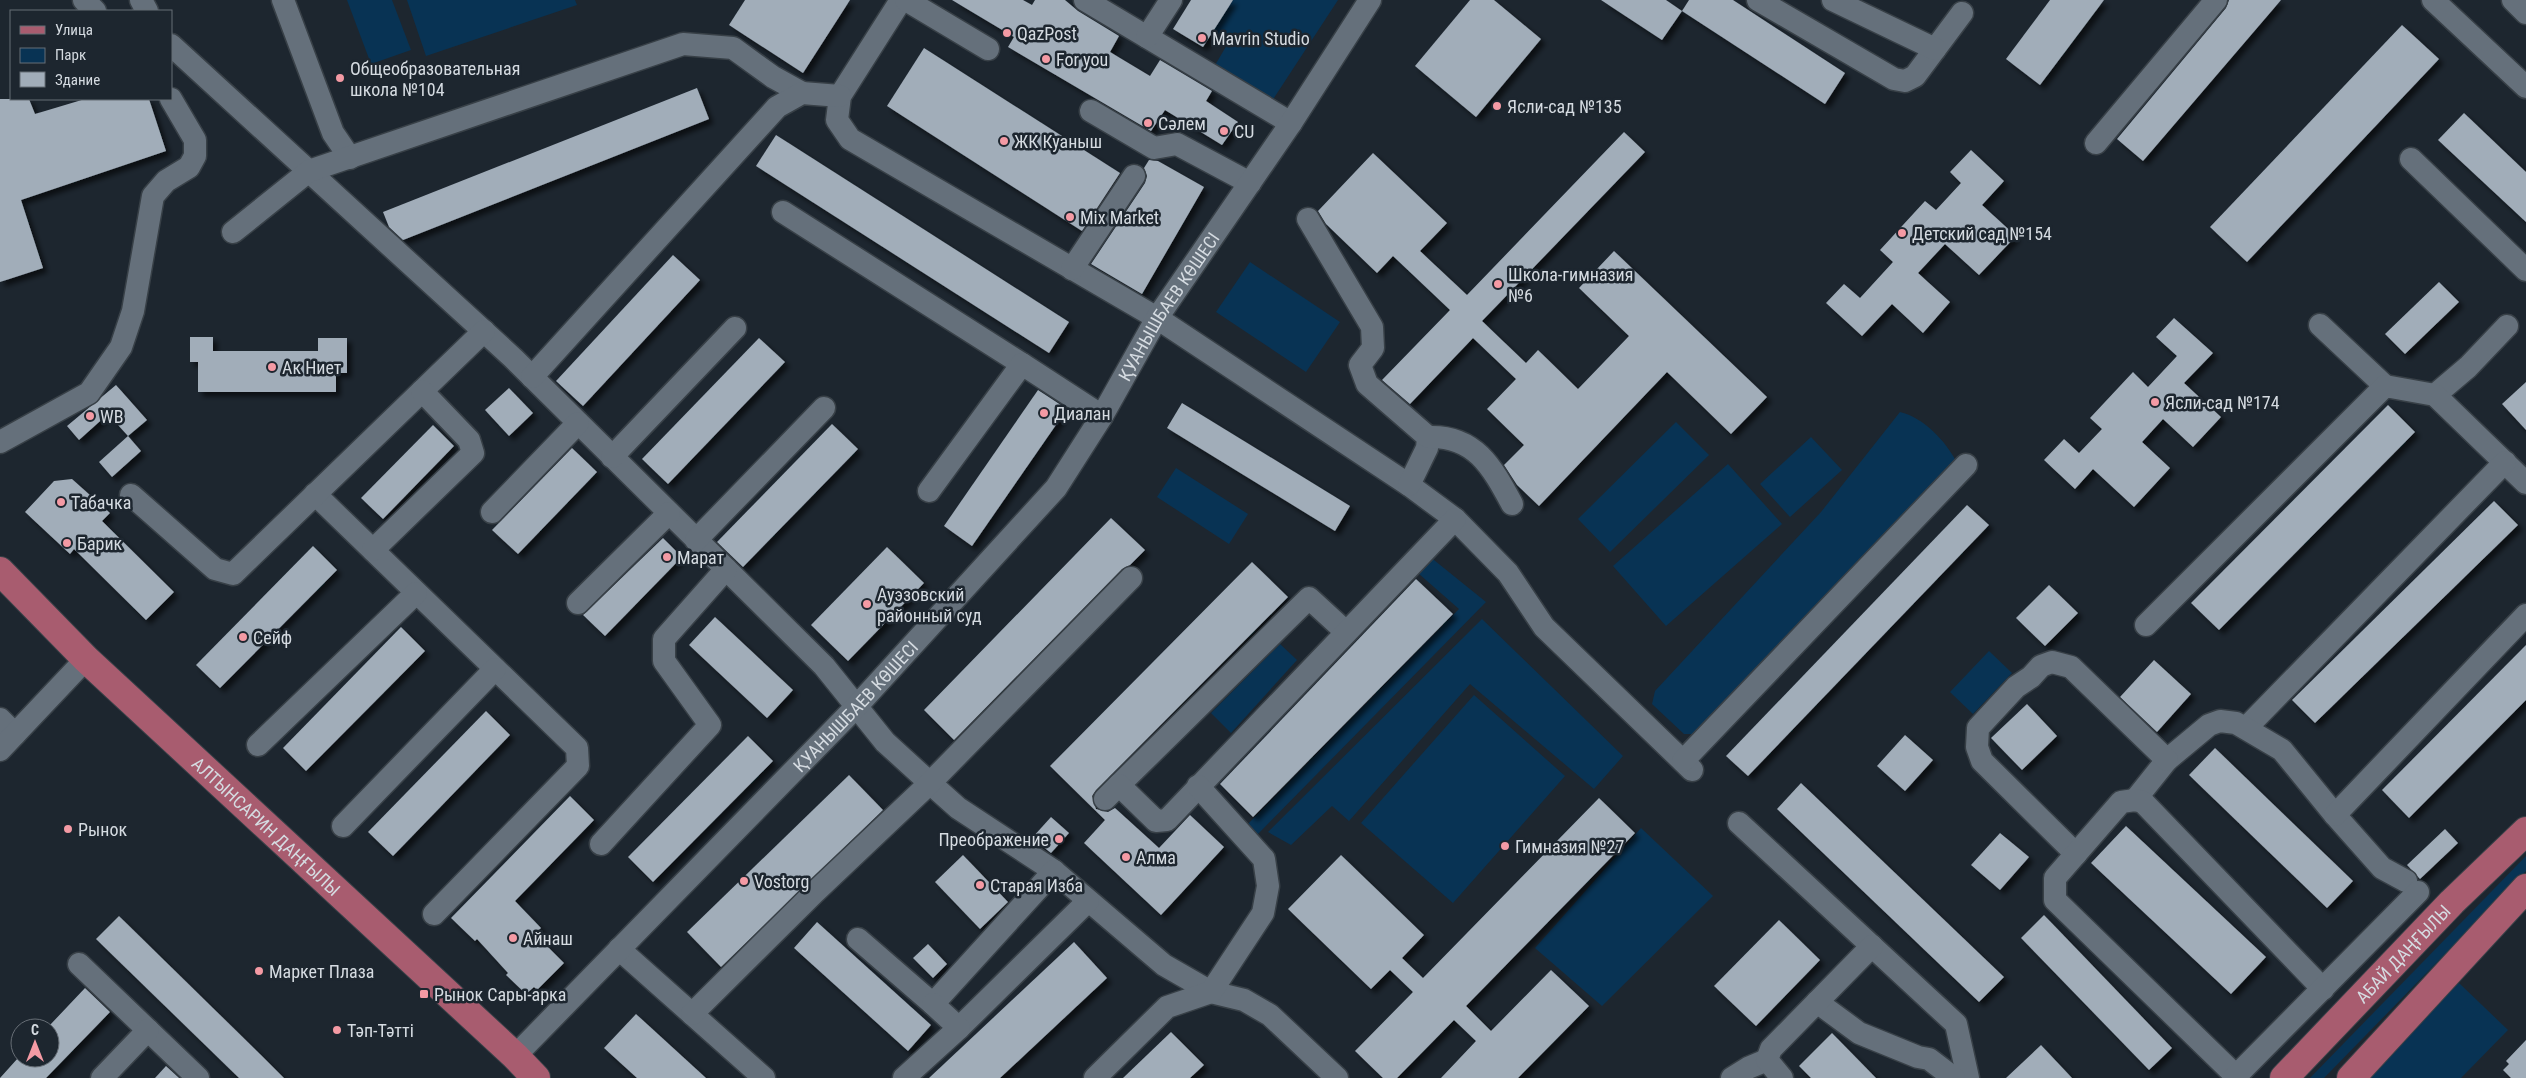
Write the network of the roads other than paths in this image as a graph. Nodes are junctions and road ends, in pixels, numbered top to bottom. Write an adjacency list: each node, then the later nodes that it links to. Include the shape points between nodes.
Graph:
1 (84, 0): 13 (street)
2 (283, 0): 27 (street, via 333,133)
3 (901, 0): 22 (street)
4 (906, 0): 18 (street)
5 (1085, 0): 16 (street)
6 (1170, 0): 16 (street)
7 (1370, 0): 25 (street, ҚУАНЫШБАЕВ КӨШЕСІ)
8 (1758, 0): 19 (street, via 1894,80 1905,81 1914,76)
9 (1833, 0): 19 (street)
10 (2216, 0): 26 (street)
11 (2433, 0): 20 (street)
12 (2513, 0): 15 (street)
13 (94, 10)
14 (1962, 13): 19 (street)
15 (2526, 13)
16 (1147, 37): 25 (street)
17 (172, 46): 29 (street)
18 (988, 49)
19 (1935, 49)
20 (2526, 87)
21 (802, 93): 22 (street); 27 (street, via 733,48 683,44); 43 (street, via 777,107)
22 (840, 96): 35 (street, via 837,120 850,139)
23 (172, 100): 51 (street, via 195,140 195,156 189,167 166,181 153,196 133,311 121,347 89,393)
24 (1092, 111): 31 (street, via 1154,148 1177,144)
25 (1291, 123): 31 (street, ҚУАНЫШБАЕВ КӨШЕСІ)
26 (2096, 143)
27 (350, 158): 29 (street)
28 (2411, 159): 36 (street)
29 (309, 172): 34 (street); 41 (street)
30 (1134, 176): 35 (street)
31 (1250, 183): 37 (street, ҚУАНЫШБАЕВ КӨШЕСІ)
32 (783, 212): 42 (street)
33 (1308, 219): 50 (street, via 1372,327 1373,348 1360,365 1367,384)
34 (233, 232)
35 (1072, 269): 37 (street)
36 (2526, 270)
37 (1157, 318): 48 (street, ҚУАНЫШБАЕВ КӨШЕСІ); 56 (street)
38 (2320, 325): 44 (street)
39 (2507, 326): 46 (street)
40 (734, 328): 52 (street)
41 (484, 331): 43 (street); 45 (street)
42 (1022, 364): 48 (street); 57 (street)
43 (532, 377): 49 (street)
44 (2385, 386): 46 (street); 72 (street)
45 (422, 391): 58 (street); 65 (street, via 469,440 473,453)
46 (2436, 395): 53 (street)
47 (824, 408): 64 (street)
48 (1102, 416): 76 (street, ҚУАНЫШБАЕВ КӨШЕСІ, via 1056,488)
49 (578, 423): 52 (street); 61 (street)
50 (1428, 437): 56 (street, via 1427,448); 60 (street, via 1441,436 1462,441 1488,462)
51 (0, 442)
52 (612, 457): 62 (street)
53 (2505, 462): 55 (street); 78 (street)
54 (1966, 465): 63 (street, via 1687,766 1544,627 1508,573)
55 (2526, 482)
56 (1409, 485): 63 (street)
57 (929, 491)
58 (315, 494): 59 (street, via 233,574 215,569); 65 (street)
59 (131, 495)
60 (1512, 504)
61 (492, 512)
62 (669, 513): 64 (street); 70 (street)
63 (1455, 519): 73 (street)
64 (696, 540): 66 (street)
65 (373, 550): 69 (street)
66 (726, 569): 76 (street, via 824,666); 89 (street, via 664,639 664,661 710,725)
67 (0, 571): 74 (main road, АЛТЫНСАРИН ДАҢҒЫЛЫ)
68 (1131, 578): 82 (street)
69 (416, 593): 75 (street); 79 (street)
70 (578, 604)
71 (2526, 615): 85 (street)
72 (2146, 625)
73 (1346, 632): 83 (street); 83 (street, via 1309,598 1112,792 1162,822)
74 (86, 659): 77 (street); 106 (main road, АЛТЫНСАРИН ДАҢҒЫЛЫ)
75 (495, 669): 87 (street); 94 (street, via 577,748 578,766)
76 (856, 707): 82 (street, via 885,742); 97 (street, ҚУАНЫШБАЕВ КӨШЕСІ)
77 (8, 727): 80 (street)
78 (2246, 728): 81 (street, via 2220,721 2209,725); 85 (street, via 2282,750)
79 (258, 745)
80 (0, 750)
81 (2167, 760): 84 (street); 90 (street, via 2071,667 2052,662 2041,666 2016,687 1978,728 1977,747 1982,761)
82 (930, 783): 91 (street, via 958,808); 103 (street)
83 (1198, 786): 100 (street, via 1264,859 1268,886 1263,913)
84 (2135, 800): 90 (street, via 2121,802); 99 (street, via 2143,802)
85 (2335, 815): 99 (street, via 2382,868 2412,887)
86 (1739, 823): 96 (street)
87 (344, 826)
88 (2526, 831): 120 (main road, АБАЙ ДАҢҒЫЛЫ, via 2452,902)
89 (601, 844)
90 (2076, 854): 108 (street, via 2055,878 2055,900)
91 (1054, 872): 93 (street); 102 (street)
92 (2526, 888): 121 (main road)
93 (1088, 901): 100 (street, via 1164,965); 104 (street)
94 (434, 914)
95 (858, 939): 102 (street)
96 (1872, 946): 101 (street); 119 (street, via 1956,1024)
97 (619, 950): 103 (street); 106 (street, ҚУАНЫШБАЕВ КӨШЕСІ)
98 (79, 964): 105 (street)
99 (2323, 989): 108 (street)
100 (1211, 992): 114 (street, via 1167,1007); 115 (street, via 1244,1000 1270,1015)
101 (1817, 1002): 107 (street, via 1771,1050); 118 (street, via 1859,1032 1918,1058 1928,1059)
102 (933, 1004): 104 (street)
103 (692, 1014): 112 (street)
104 (959, 1028): 113 (street)
105 (148, 1030): 109 (street); 110 (street)
106 (515, 1056): 111 (main road, АЛТЫНСАРИН ДАҢҒЫЛЫ)
107 (1767, 1060): 116 (street); 117 (street)
108 (2235, 1077)
109 (102, 1078)
110 (198, 1078)
111 (536, 1078)
112 (764, 1078)
113 (904, 1078)
114 (1095, 1078)
115 (1337, 1078)
116 (1732, 1078)
117 (1782, 1078)
118 (1954, 1078)
119 (1968, 1078)
120 (2284, 1078)
121 (2351, 1078)

